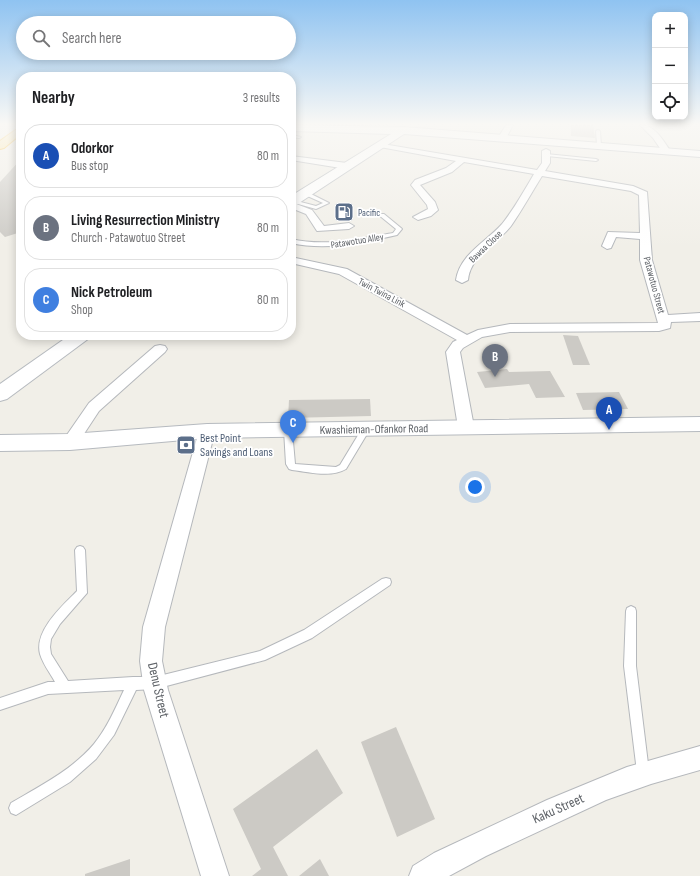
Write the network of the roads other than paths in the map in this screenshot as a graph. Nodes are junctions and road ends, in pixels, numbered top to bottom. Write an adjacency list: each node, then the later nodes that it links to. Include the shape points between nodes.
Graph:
1 (347, 166): 6 (main road)
2 (455, 166): 11 (street, via 415,185 432,204 433,210)
3 (491, 166): 5 (street, Patawotuo Street)
4 (544, 166): 5 (street, Bawaa Close)
5 (539, 174): 13 (street, Patawotuo Street, via 640,191 644,194); 17 (street, Bawaa Close, via 507,224 471,258 463,272)
6 (305, 193): 7 (main road); 8 (lane, via 327,203 316,208)
7 (296, 200)
8 (296, 204)
9 (296, 205): 12 (street, via 309,212 321,229)
10 (382, 214): 14 (lane, Patawotuo Alley, via 399,229 395,234 319,245)
11 (418, 217)
12 (349, 226)
13 (645, 236): 15 (street, via 612,234); 19 (street, Patawotuo Street, via 646,260)
14 (296, 242)
15 (607, 246)
16 (296, 261): 21 (street, Twin Twina Link, via 343,271 440,323)
17 (462, 280)
18 (700, 317): 19 (street)
19 (664, 319): 21 (street, Patawotuo Street, via 665,325 658,327 510,328 478,334)
20 (75, 340): 23 (main road)
21 (466, 340): 25 (street, Patawotuo Street, via 453,352)
22 (160, 349): 29 (street, via 94,407)
23 (0, 394)
24 (700, 424): 25 (main road, Kwashieman-Ofankor Road)
25 (466, 427): 26 (main road, Kwashieman-Ofankor Road)
26 (366, 429): 27 (main road, Kwashieman-Ofankor Road); 27 (lane, via 343,467 332,471 292,467)
27 (288, 430): 28 (main road, Kwashieman-Ofankor Road)
28 (207, 432): 29 (main road, Kwashieman-Ofankor Road); 34 (street, Denu Street, via 154,627 151,661)
29 (70, 442): 30 (main road, Kwashieman-Ofankor Road)
30 (0, 443)
31 (80, 550): 36 (lane, via 82,593 54,624 45,647 46,654)
32 (386, 582): 34 (lane, via 308,634 261,656)
33 (631, 611): 39 (lane, via 630,666)
34 (155, 683): 35 (lane); 41 (street, Denu Street)
35 (133, 684): 36 (lane); 40 (lane, via 119,716 93,755)
36 (65, 687): 37 (lane, via 48,688)
37 (0, 704)
38 (700, 758): 39 (street, Kaku Street)
39 (643, 772): 42 (street, Kaku Street, via 564,804 442,864)
40 (16, 808)
41 (215, 876)
42 (423, 876)

